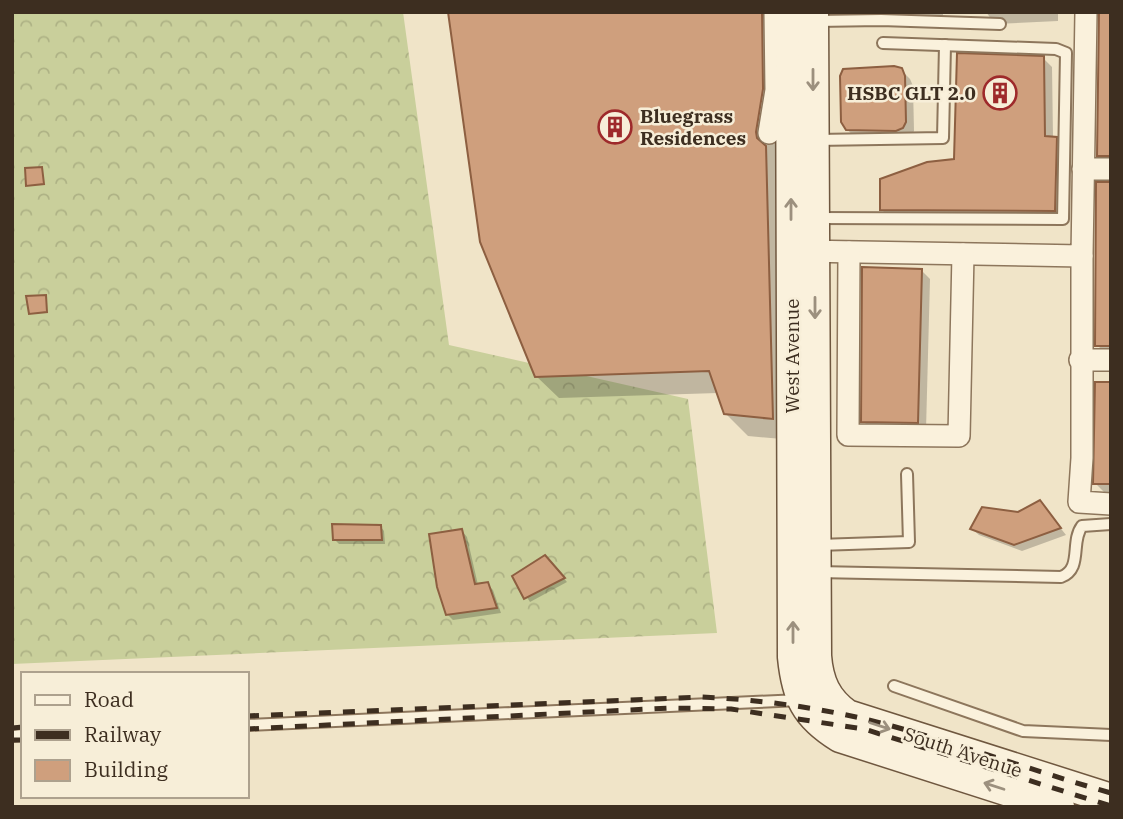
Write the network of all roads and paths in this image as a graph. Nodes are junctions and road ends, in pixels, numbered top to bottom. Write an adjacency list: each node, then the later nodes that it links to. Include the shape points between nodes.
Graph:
1 (775, 12): 8 (street, via 776,90)
2 (1086, 12): 10 (street)
3 (806, 15): 4 (lane); 9 (main road, West Avenue, one-way to 9); 13 (main road, West Avenue, one-way to 3)
4 (881, 16): 5 (lane)
5 (1000, 24)
6 (883, 43): 7 (lane)
7 (945, 45): 9 (lane, via 943,138); 12 (lane, via 1066,53 1063,219)
8 (769, 133)
9 (814, 140): 12 (main road, West Avenue)
10 (1083, 169): 11 (street); 16 (street)
11 (1111, 169)
12 (814, 218): 13 (main road, West Avenue)
13 (803, 251): 14 (street); 22 (main road, West Avenue, one-way to 22); 24 (main road, West Avenue, one-way to 13, via 798,688 793,657)
14 (849, 252): 15 (street); 15 (street, via 848,435 959,436)
15 (963, 254): 16 (street)
16 (1082, 256): 17 (street)
17 (1080, 360): 18 (street); 20 (street, via 1079,502)
18 (1111, 360)
19 (907, 474): 22 (lane, via 909,542)
20 (1111, 504)
21 (1111, 524): 22 (lane, via 1082,526 1076,534 1073,568 1061,577)
22 (816, 559): 24 (main road, West Avenue)
23 (894, 686): 26 (lane, via 1023,731)
24 (813, 695): 25 (lane); 27 (main road, South Avenue, one-way to 27, via 847,715); 28 (main road, South Avenue, one-way to 24, via 841,737 810,713)
25 (248, 725)
26 (1111, 735)
27 (1111, 799)
28 (1059, 807)

